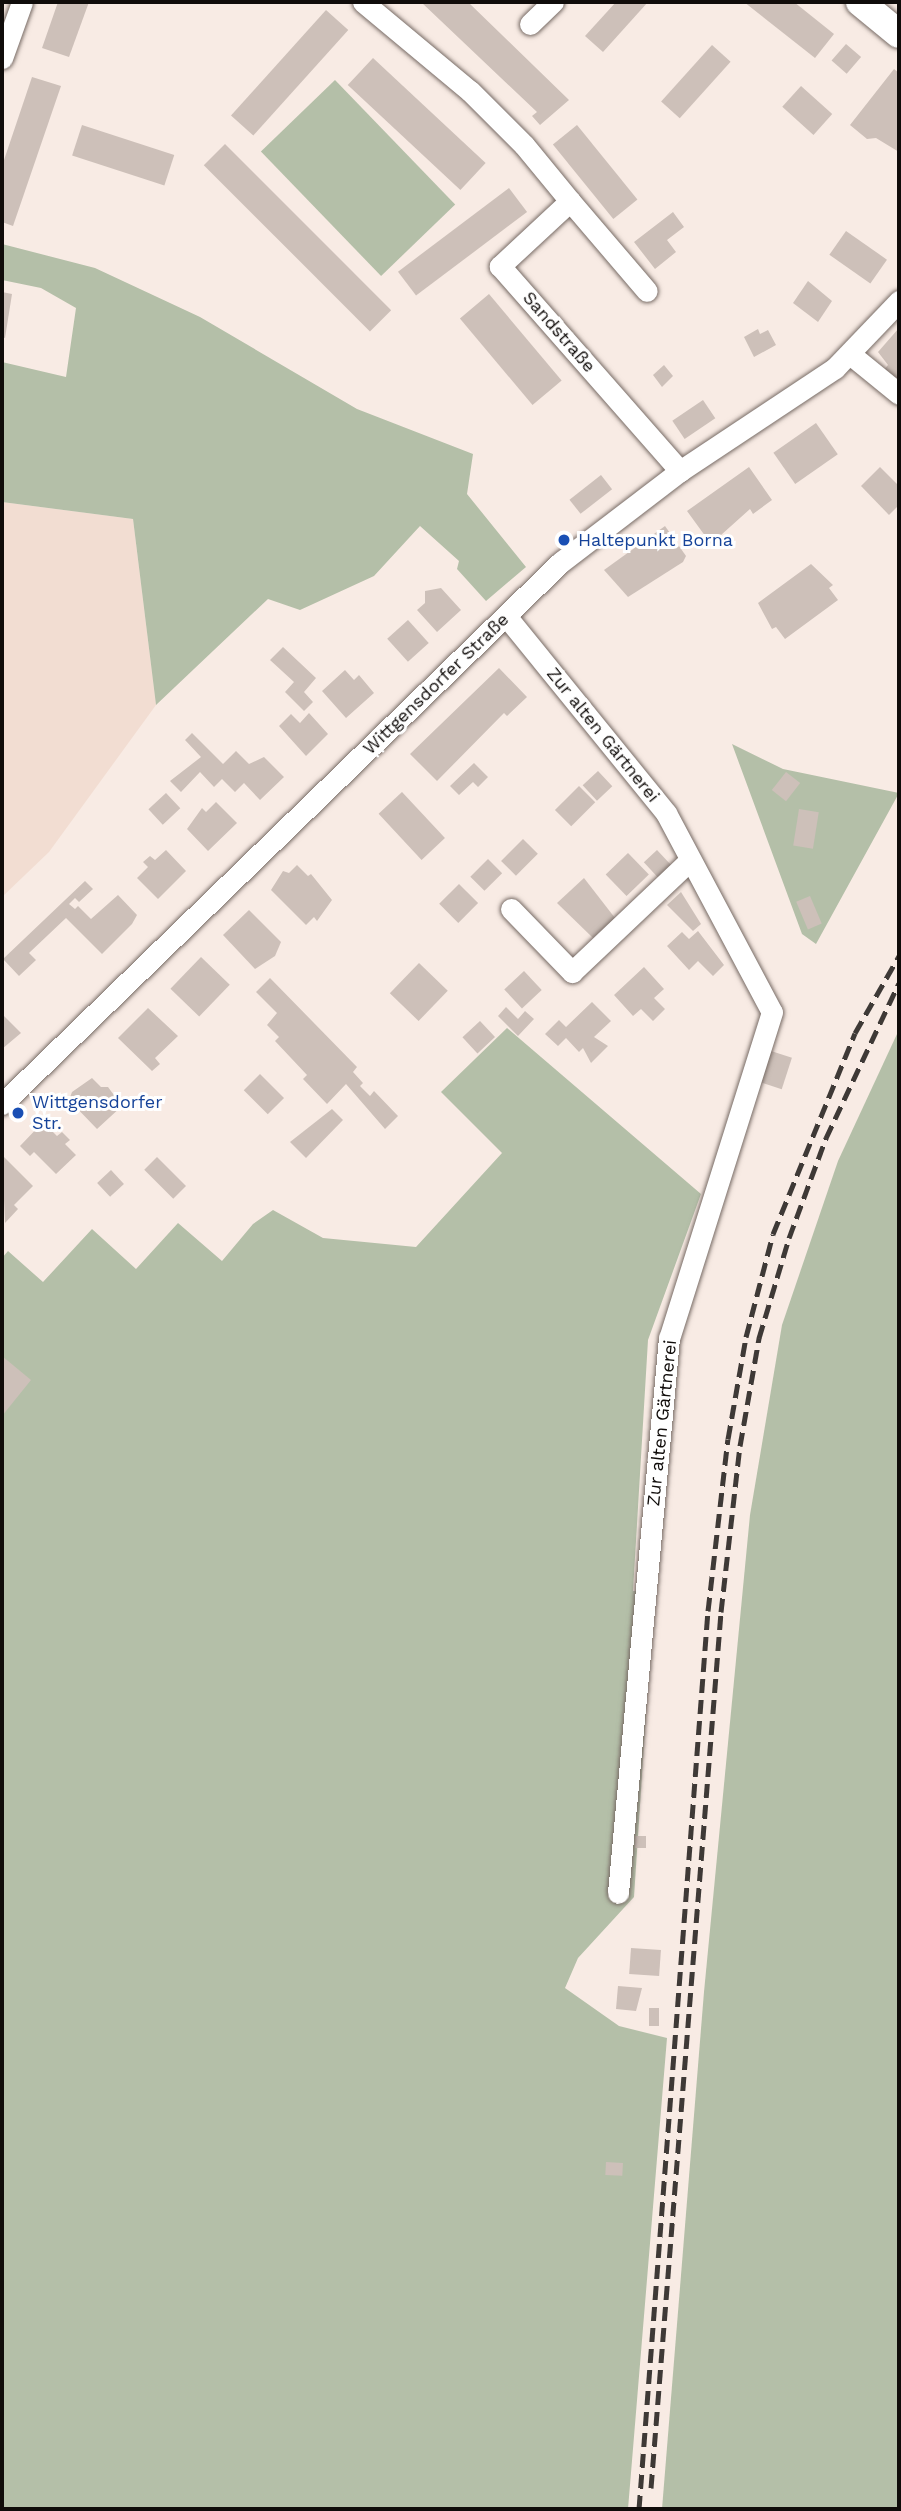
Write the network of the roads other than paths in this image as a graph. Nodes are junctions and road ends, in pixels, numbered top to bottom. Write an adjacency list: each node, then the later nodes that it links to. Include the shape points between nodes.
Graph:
1 (22, 2): 7 (street)
2 (363, 2): 8 (street, via 470,91 524,145)
3 (553, 2): 5 (street)
4 (860, 2): 6 (main road)
5 (530, 24)
6 (899, 34)
7 (2, 58)
8 (570, 201): 9 (street); 13 (street, Sandstraße, via 500,265)
9 (647, 291)
10 (899, 301): 11 (street, Wittgensdorfer Straße)
11 (850, 354): 12 (street); 13 (street, Wittgensdorfer Straße)
12 (899, 394)
13 (680, 471): 14 (street, Wittgensdorfer Straße, via 561,562)
14 (506, 616): 15 (street, Zur alten Gärtnerei, via 666,813); 17 (street, Wittgensdorfer Straße)
15 (690, 860): 16 (street, via 572,972); 18 (street, Zur alten Gärtnerei, via 772,1012 669,1338)
16 (512, 909)
17 (2, 1104)
18 (618, 1893)

